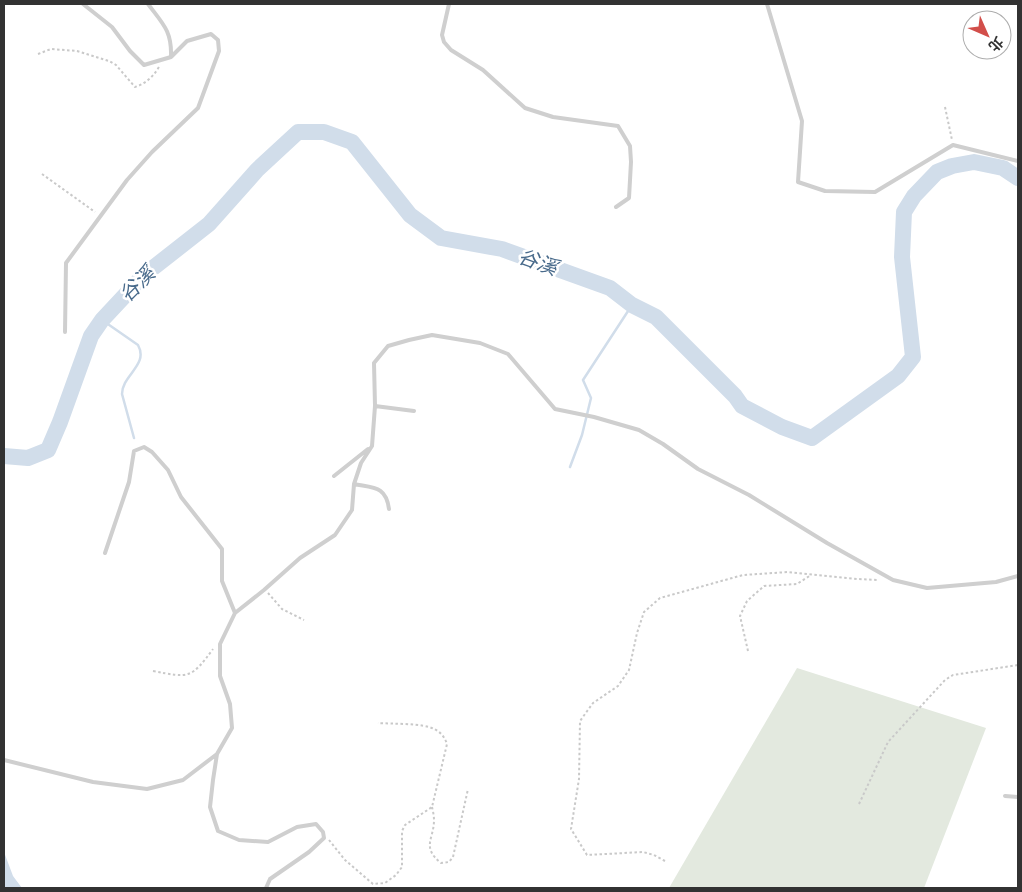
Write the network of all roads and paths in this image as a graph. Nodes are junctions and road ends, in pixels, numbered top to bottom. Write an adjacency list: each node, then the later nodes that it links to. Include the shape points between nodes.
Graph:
1 (83, 4): 7 (lane, via 112,27 144,66)
2 (148, 4): 6 (lane, via 168,34)
3 (449, 4): 12 (lane, via 442,35 444,42 483,70 525,108 553,116 618,126 630,146 631,162 629,198)
4 (767, 4): 9 (lane, via 802,121 798,182 825,191 875,192)
5 (38, 54): 7 (path, via 51,49 77,51 109,61 135,87 156,73)
6 (171, 57): 7 (lane); 13 (lane, via 187,41 211,34 218,40 219,51 198,108 152,152)
7 (162, 61)
8 (945, 107): 9 (path)
9 (953, 145): 10 (lane)
10 (1018, 161)
11 (42, 174): 13 (path)
12 (616, 207)
13 (100, 216): 14 (lane, via 66,263)
14 (64, 332)
15 (375, 406): 16 (lane); 17 (lane); 24 (lane, via 374,363 388,346 432,335 480,343 508,354 555,409 639,430 698,469 749,495 827,544)
16 (414, 412)
17 (372, 446): 18 (lane); 19 (lane, via 361,463)
18 (334, 476)
19 (354, 484): 20 (lane, via 382,491 388,499); 25 (lane, via 352,510 335,534 300,558)
20 (389, 509)
21 (105, 553): 26 (lane, via 130,482 134,451 144,447 168,470 181,497 222,549 222,581)
22 (811, 574): 24 (path, via 857,580); 29 (path, via 796,584 764,586 747,601 740,616); 41 (path, via 788,572 744,576 660,598 644,612 629,670 618,686 593,703 580,720 579,778 571,829 580,844 587,855 643,852)
23 (1018, 576): 24 (lane, via 996,582 927,588)
24 (893, 580)
25 (264, 590): 26 (lane); 27 (path, via 282,609)
26 (235, 613): 33 (lane, via 220,644 220,676 230,704 232,728)
27 (304, 620)
28 (216, 645): 31 (path, via 200,668 190,674 178,676)
29 (748, 651)
30 (1018, 665): 38 (path, via 953,675 945,680 888,742)
31 (153, 671)
32 (378, 724): 39 (path, via 426,726 444,737 447,744)
33 (217, 754): 34 (lane, via 183,780 147,789 93,782); 40 (lane, via 210,807 218,832 239,840 268,842 297,828 316,824)
34 (4, 760)
35 (468, 789): 39 (path, via 453,857 449,862 441,863 430,850 434,821)
36 (1005, 796): 37 (lane)
37 (1018, 797)
38 (860, 804)
39 (432, 808): 40 (path, via 405,825 402,831 402,867 385,883 373,884 345,860)
40 (323, 832): 42 (lane, via 324,838 270,879)
41 (665, 861)
42 (266, 888)

